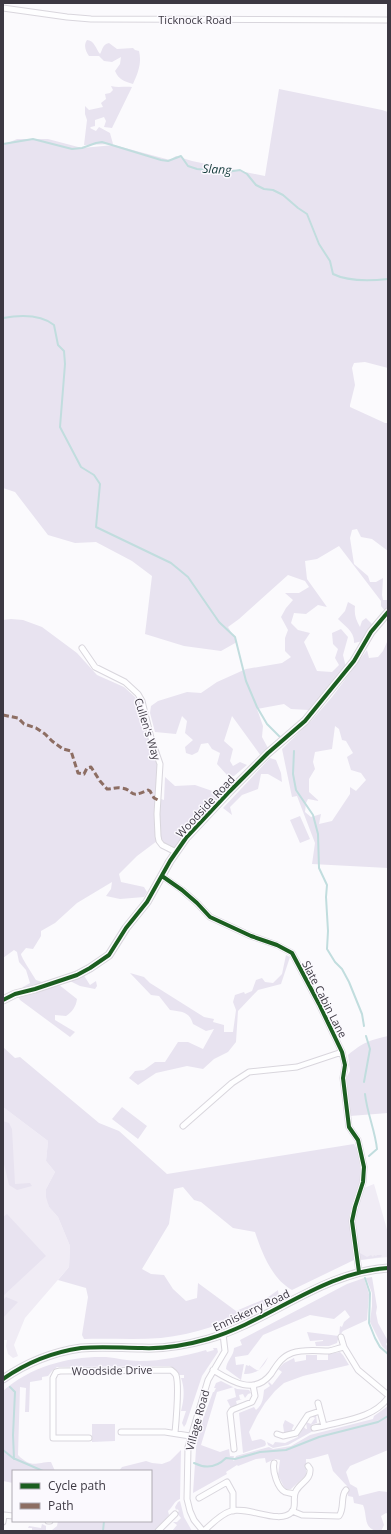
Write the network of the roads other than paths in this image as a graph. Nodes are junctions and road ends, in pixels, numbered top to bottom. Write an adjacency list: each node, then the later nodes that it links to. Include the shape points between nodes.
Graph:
1 (3, 8): 2 (street, Ticknock Road, via 90,19)
2 (388, 20)
3 (388, 612): 5 (street, Woodside Road, via 305,721 230,791)
4 (82, 648): 5 (street, Cullen's Way, via 95,667 125,682 142,701 160,764 157,814 159,841)
5 (176, 852): 6 (street, Woodside Road)
6 (162, 876): 7 (street, Woodside Road, via 147,902 130,922 109,955 77,975); 8 (street, Slate Cabin Lane, via 182,890 210,917 292,953)
7 (3, 1000)
8 (342, 1052): 9 (street, via 297,1067 250,1072 232,1083); 11 (street, Slate Cabin Lane, via 349,1127 358,1140 364,1167 364,1182 352,1221)
9 (183, 1126)
10 (388, 1268): 11 (street, Enniskerry Road)
11 (359, 1272): 12 (street, Enniskerry Road, via 335,1280)
12 (223, 1334): 15 (street, Village Road, via 225,1351); 16 (street, Enniskerry Road, via 171,1347 93,1347 65,1351 29,1363)
13 (341, 1336): 14 (street)
14 (344, 1347): 17 (street, via 328,1351 300,1351 288,1355 278,1362 267,1378); 18 (street, via 358,1370)
15 (213, 1370): 17 (street, via 234,1382); 27 (street, Village Road)
16 (3, 1379)
17 (253, 1385): 29 (street, via 255,1396 252,1402 230,1413)
18 (388, 1395)
19 (388, 1398): 22 (street, via 371,1413)
20 (318, 1403): 21 (street)
21 (320, 1411): 22 (street); 26 (street, via 308,1415 296,1433 283,1436)
22 (324, 1426): 23 (street)
23 (314, 1428)
24 (121, 1432): 25 (street)
25 (175, 1433): 27 (street); 28 (street, Woodside Drive, via 176,1379 171,1370 56,1372 53,1378 53,1438)
26 (277, 1434)
27 (190, 1436): 41 (street, Village Road, via 187,1499 194,1520)
28 (89, 1438)
29 (234, 1449)
30 (274, 1464): 33 (street, via 274,1477 281,1489)
31 (308, 1466): 33 (street, via 309,1478)
32 (346, 1490): 36 (street, via 339,1516 302,1515)
33 (294, 1494): 36 (street)
34 (199, 1498): 35 (street, via 227,1482 233,1493)
35 (233, 1511): 36 (street, via 284,1516); 41 (street)
36 (292, 1511)
37 (175, 1514): 40 (street)
38 (12, 1516): 39 (street, via 4,1515)
39 (3, 1522)
40 (158, 1531)
41 (203, 1531)

